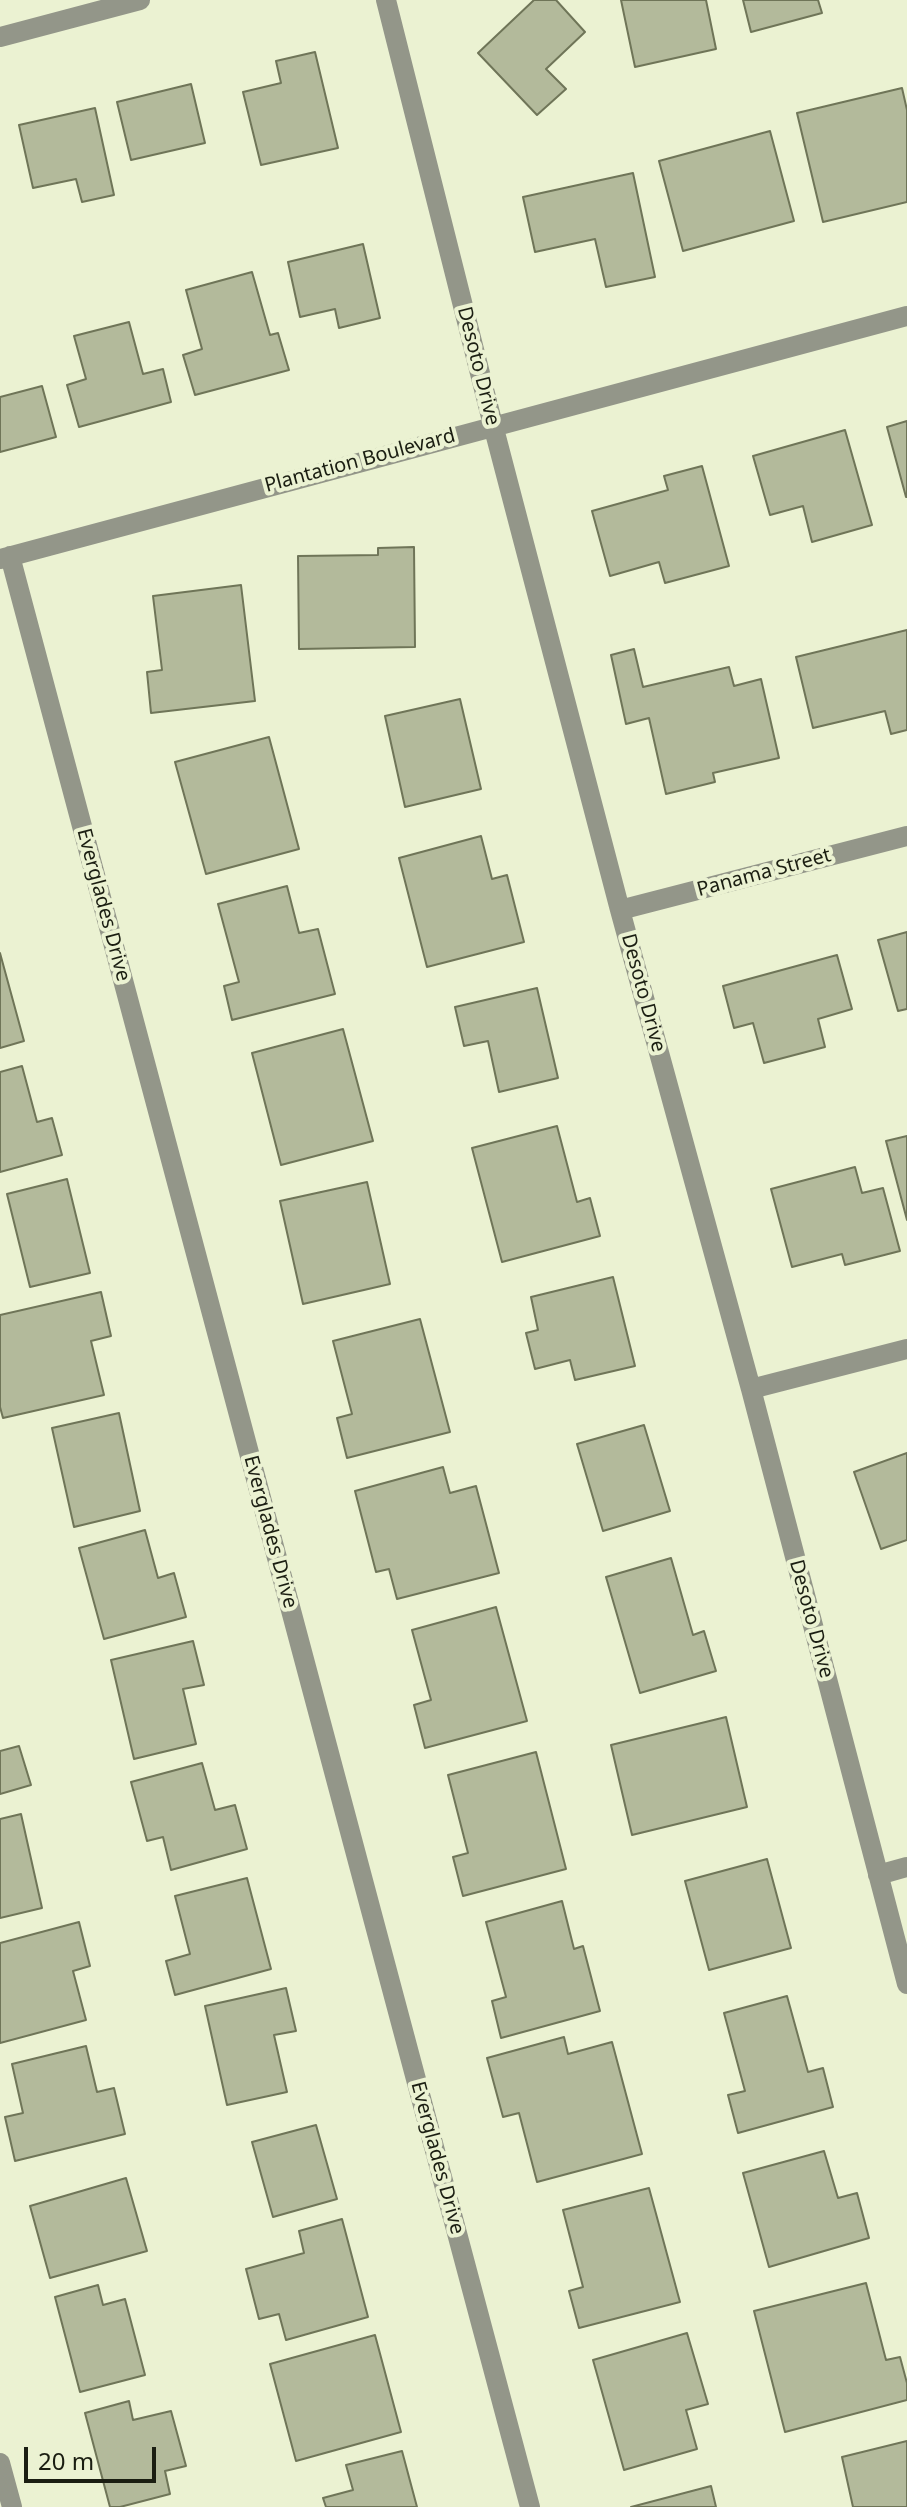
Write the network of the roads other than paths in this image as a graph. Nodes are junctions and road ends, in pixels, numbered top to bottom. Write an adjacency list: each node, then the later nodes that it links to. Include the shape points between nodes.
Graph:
1 (140, 0): 3 (street)
2 (386, 0): 5 (street, Desoto Drive)
3 (0, 37)
4 (907, 316): 5 (street, Plantation Boulevard)
5 (493, 425): 6 (street, Plantation Boulevard); 8 (street, Desoto Drive)
6 (5, 558): 16 (street, Everglades Drive)
7 (907, 836): 8 (street, Panama Street)
8 (620, 910): 10 (street, Desoto Drive)
9 (907, 1349): 10 (street)
10 (751, 1389): 12 (street, Desoto Drive)
11 (907, 1867): 12 (street)
12 (878, 1875): 13 (street, Desoto Drive)
13 (907, 1984)
14 (0, 2463): 15 (street)
15 (12, 2507)
16 (530, 2507)

